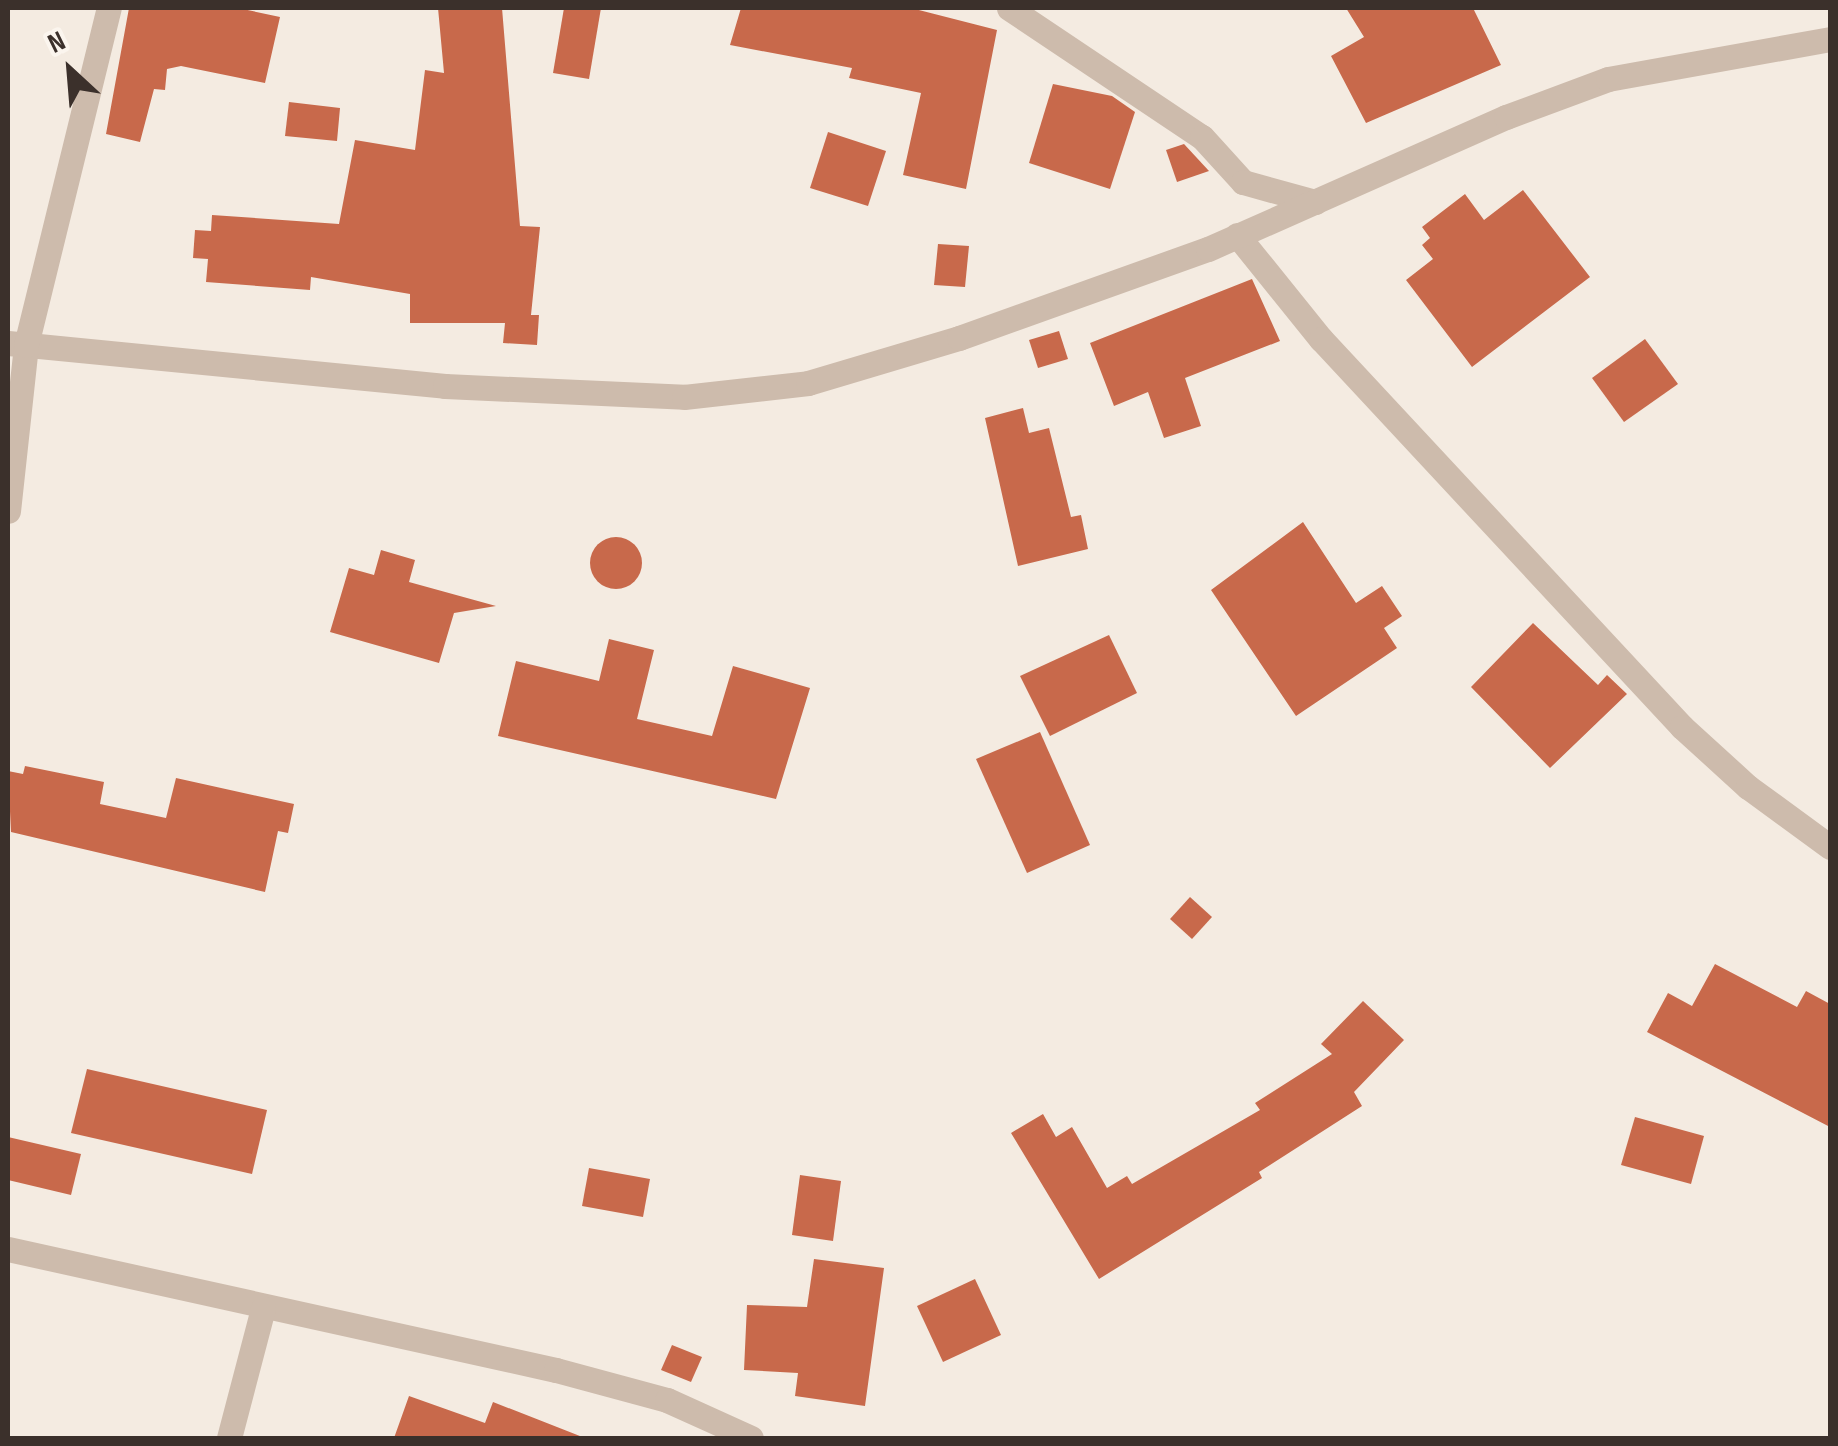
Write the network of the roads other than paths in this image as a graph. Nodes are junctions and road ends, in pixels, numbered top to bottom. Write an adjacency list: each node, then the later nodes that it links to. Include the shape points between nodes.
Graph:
1 (109, 8): 6 (street)
2 (1009, 8): 4 (street, via 1202,137 1242,182)
3 (1830, 40): 4 (street, via 1608,80)
4 (1315, 202): 5 (street)
5 (1237, 235): 6 (street, via 960,338 827,377 684,397 445,386); 8 (street, via 1321,339 1682,727 1748,787)
6 (17, 344): 7 (street)
7 (8, 511)
8 (1830, 847)
9 (8, 1250): 10 (street)
10 (263, 1308): 11 (street); 12 (street, via 648,1395)
11 (229, 1438)
12 (751, 1438)

